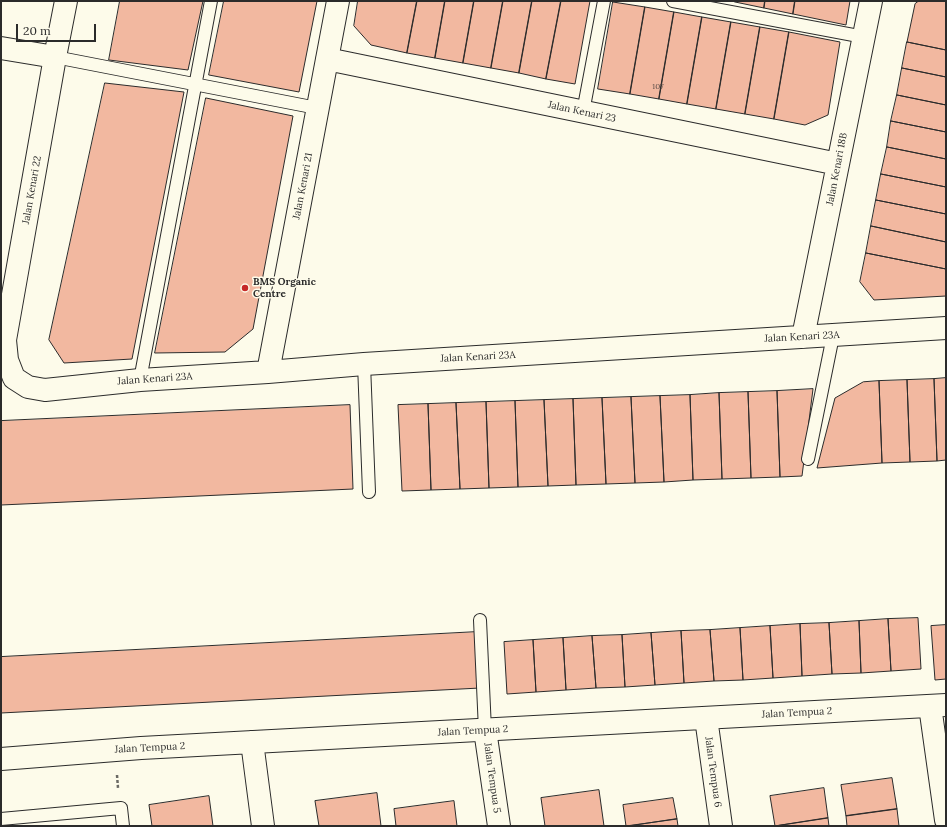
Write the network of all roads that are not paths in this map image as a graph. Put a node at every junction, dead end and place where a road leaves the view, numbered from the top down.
1 (66, 1) edge
2 (211, 1) edge
3 (338, 1) edge
4 (604, 1) edge
5 (673, 1) edge
6 (870, 1) edge
7 (864, 36) junction
8 (1, 48) edge
9 (55, 57) junction
10 (327, 59) junction
11 (195, 84) junction
12 (317, 108) junction
13 (583, 112) junction
14 (838, 164) junction
15 (946, 326) edge
16 (833, 336) junction
17 (803, 337) junction
18 (364, 364) junction
19 (268, 372) junction
20 (14, 378) joint
21 (140, 380) junction
22 (808, 459) dead end
23 (369, 492) dead end
24 (480, 620) dead end
25 (938, 706) edge
26 (706, 718) junction
27 (485, 730) junction
28 (252, 742) junction
29 (1, 759) edge
30 (1, 819) edge
31 (946, 820) edge
32 (123, 826) edge
33 (262, 826) edge
34 (499, 826) edge
35 (721, 826) edge

1 - 9 street, Jalan Kenari 22
2 - 11 lane
3 - 10 street, Jalan Kenari 21
4 - 13 lane
5 - 7 lane
6 - 7 street, Jalan Kenari 18B
7 - 14 street, Jalan Kenari 18B
8 - 9 street
9 - 11 lane
9 - 20 street, Jalan Kenari 22
10 - 12 street, Jalan Kenari 21
10 - 13 street, Jalan Kenari 23
11 - 12 lane
11 - 21 lane
12 - 19 street, Jalan Kenari 21
13 - 14 street, Jalan Kenari 23
14 - 17 street, Jalan Kenari 18B
15 - 16 street, Jalan Kenari 23A
16 - 17 street, Jalan Kenari 23A
16 - 22 lane
17 - 18 street, Jalan Kenari 23A
18 - 19 street, Jalan Kenari 23A
18 - 23 lane
19 - 21 street, Jalan Kenari 23A
20 - 21 street, Jalan Kenari 23A
24 - 27 lane
25 - 26 street, Jalan Tempua 2
25 - 31 street
26 - 27 street, Jalan Tempua 2
26 - 35 street, Jalan Tempua 6
27 - 28 street, Jalan Tempua 2
27 - 34 street, Jalan Tempua 5
28 - 29 street, Jalan Tempua 2
28 - 33 street
30 - 32 lane

